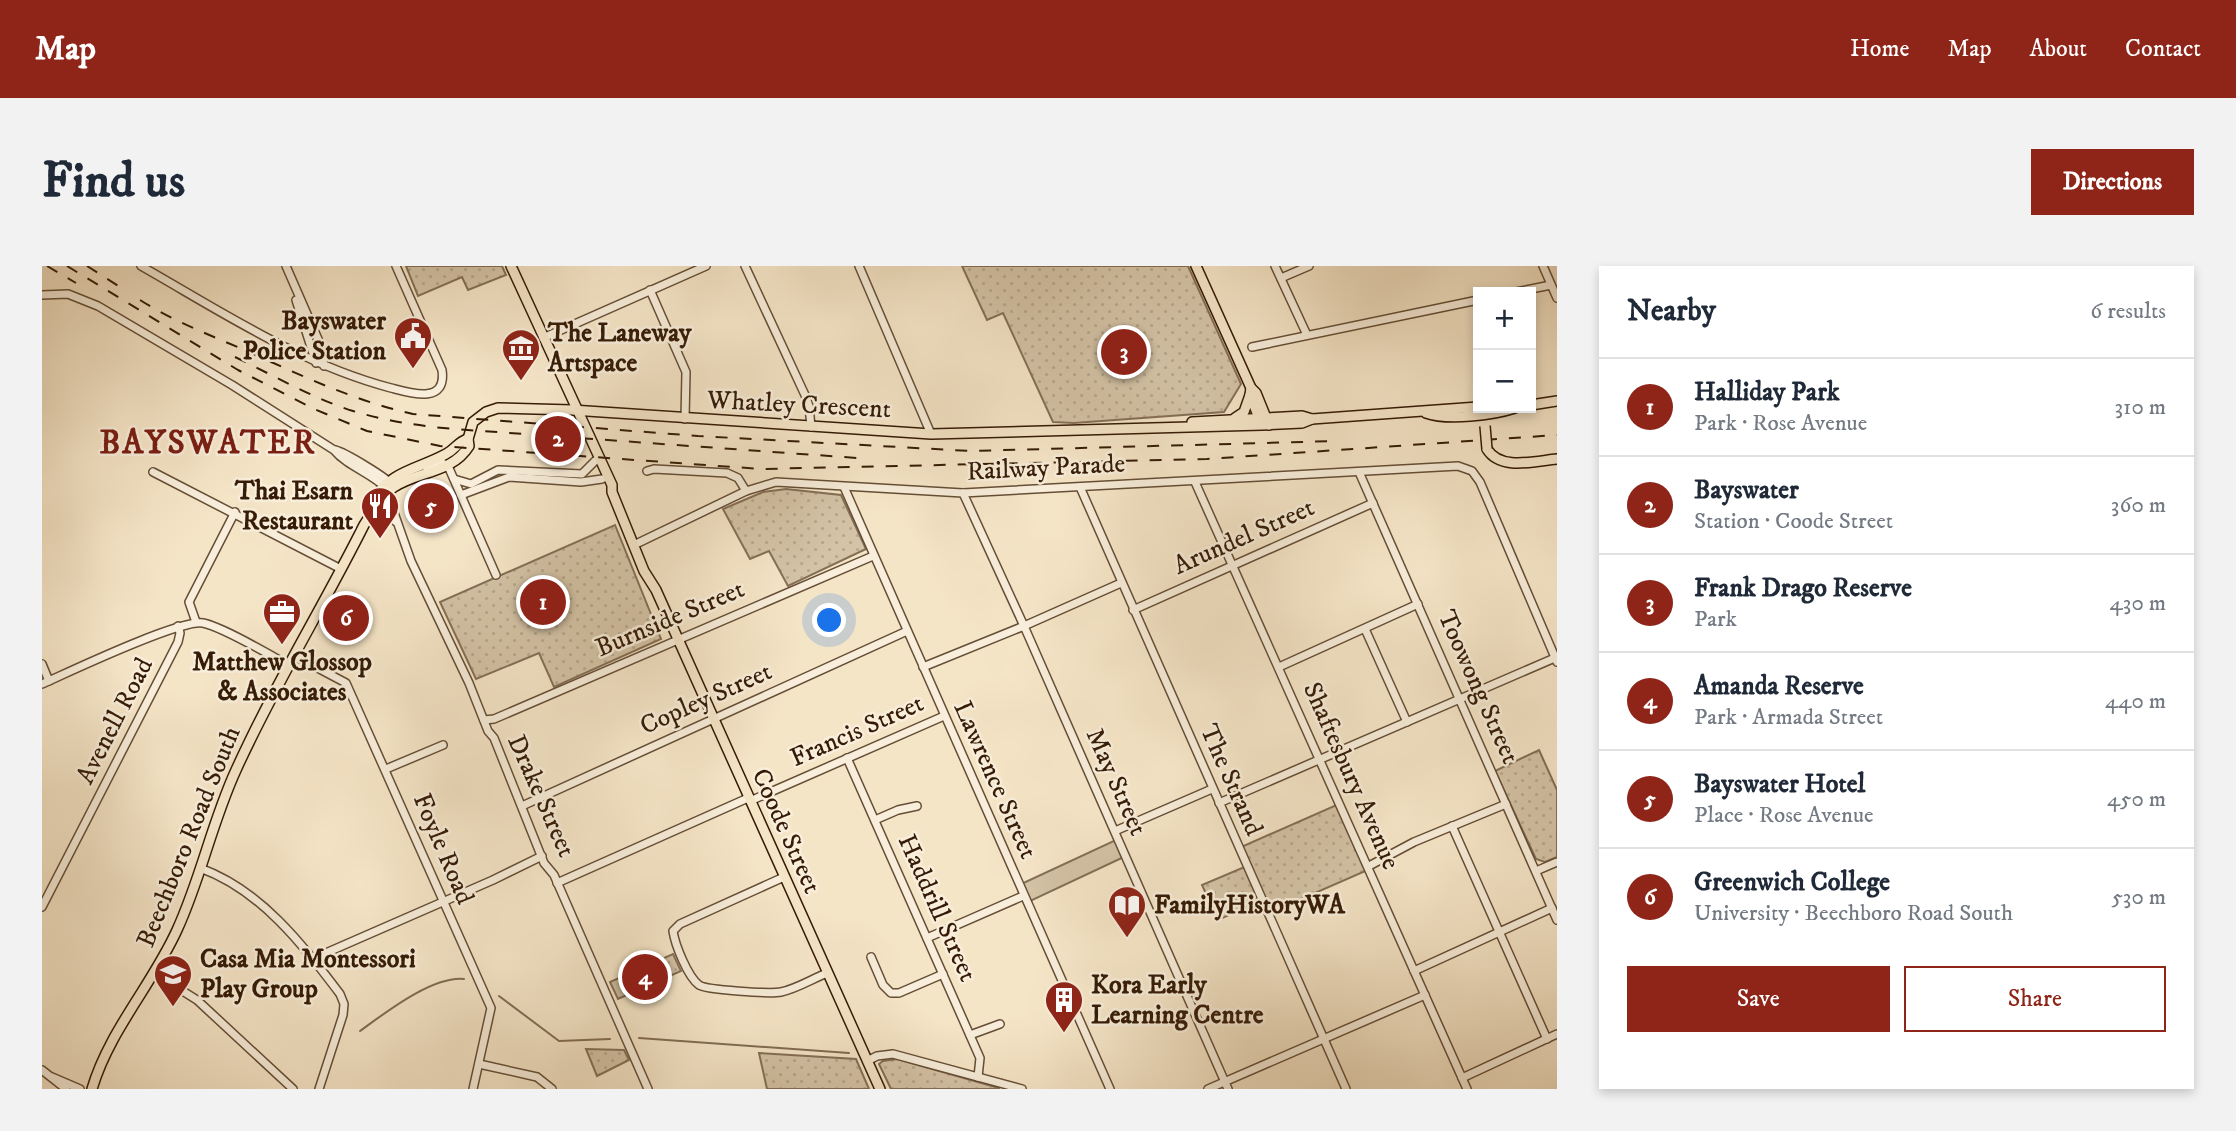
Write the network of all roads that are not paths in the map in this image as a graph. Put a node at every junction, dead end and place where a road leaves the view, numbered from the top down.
1 (141, 266) edge
2 (158, 266) edge
3 (396, 266) edge
4 (511, 266) edge
5 (706, 266) edge
6 (745, 266) edge
7 (859, 266) edge
8 (1196, 266) edge
9 (1275, 266) edge
10 (1309, 266) edge
11 (1543, 266) edge
12 (285, 267) edge
13 (1281, 278) junction
14 (164, 279) junction
15 (1551, 285) junction
16 (1536, 288) edge
17 (650, 290) junction
18 (42, 295) edge
19 (1557, 298) edge
20 (1473, 301) edge
21 (1307, 335) junction
22 (544, 338) junction
23 (1252, 347) dead end
24 (320, 365) junction
25 (1251, 392) junction
26 (1557, 401) edge
27 (1536, 404) edge
28 (1473, 410) edge
29 (575, 411) junction
30 (1483, 413) edge
31 (685, 419) junction
32 (1230, 420) junction
33 (1264, 421) junction
34 (811, 427) junction
35 (1144, 427) junction
36 (931, 434) junction
37 (468, 439) junction
38 (1557, 459) edge
39 (595, 461) junction
40 (418, 465) junction
41 (448, 466) junction
42 (647, 471) dead end
43 (153, 472) dead end
44 (1359, 472) junction
45 (454, 479) junction
46 (603, 479) junction
47 (1195, 482) junction
48 (844, 487) junction
49 (1080, 487) junction
50 (746, 491) junction
51 (383, 492) junction
52 (612, 492) junction
53 (963, 494) junction
54 (461, 495) junction
55 (1373, 503) junction
56 (235, 512) junction
57 (625, 522) junction
58 (638, 543) junction
59 (873, 556) junction
60 (1234, 565) junction
61 (341, 569) junction
62 (496, 575) dead end
63 (1121, 583) junction
64 (656, 590) junction
65 (1418, 604) junction
66 (1133, 610) junction
67 (196, 622) junction
68 (178, 626) junction
69 (1024, 626) junction
70 (1365, 629) junction
71 (907, 631) junction
72 (677, 639) junction
73 (295, 656) junction
74 (1556, 659) edge
75 (42, 664) edge
76 (290, 666) junction
77 (923, 667) junction
78 (1279, 667) junction
79 (46, 682) edge
80 (1460, 699) junction
81 (944, 716) junction
82 (713, 718) junction
83 (484, 720) junction
84 (1407, 722) junction
85 (443, 745) dead end
86 (847, 758) junction
87 (1320, 759) junction
88 (386, 769) junction
89 (1212, 789) junction
90 (749, 799) junction
91 (1219, 803) junction
92 (1506, 804) junction
93 (522, 806) junction
94 (917, 806) dead end
95 (875, 820) junction
96 (1452, 826) junction
97 (1115, 831) junction
98 (542, 856) junction
99 (1557, 862) edge
100 (1368, 866) junction
101 (200, 868) junction
102 (1536, 871) junction
103 (784, 877) junction
104 (557, 883) junction
105 (1023, 896) junction
106 (442, 902) junction
107 (42, 907) edge
108 (1552, 908) junction
109 (1557, 920) edge
110 (1500, 934) junction
111 (927, 939) junction
112 (871, 957) dead end
113 (312, 959) junction
114 (1414, 971) junction
115 (154, 973) junction
116 (827, 973) junction
117 (943, 974) junction
118 (1425, 995) junction
119 (1000, 1024) dead end
120 (1557, 1034) edge
121 (970, 1035) junction
122 (1323, 1038) junction
123 (1547, 1039) junction
124 (867, 1060) junction
125 (479, 1064) junction
126 (42, 1070) edge
127 (52, 1076) junction
128 (978, 1077) junction
129 (1462, 1078) junction
130 (1227, 1085) edge
131 (1004, 1087) edge
132 (66, 1089) edge
133 (80, 1089) edge
134 (92, 1089) edge
135 (293, 1089) edge
136 (319, 1089) edge
137 (473, 1089) edge
138 (552, 1089) edge
139 (648, 1089) edge
140 (880, 1089) edge
141 (1022, 1089) edge
142 (1110, 1089) edge
143 (1208, 1089) edge
144 (1346, 1089) edge
145 (1467, 1089) edge

1 - 14 street
2 - 14 street
3 - 24 street
4 - 22 main road
5 - 17 street
6 - 34 street
7 - 36 street
8 - 25 main road
9 - 13 street
10 - 13 street
11 - 15 street
12 - 24 street
13 - 21 street
14 - 24 street
15 - 16 street
15 - 19 street
17 - 22 street
17 - 31 street
18 - 51 street
20 - 21 street
21 - 23 street
22 - 29 main road, Coode Street
22 - 29 main road
25 - 32 main road
25 - 33 main road
26 - 27 main road
28 - 33 main road, Whatley Crescent
29 - 31 main road, Whatley Crescent
29 - 37 main road, Whatley Crescent
29 - 39 main road, Coode Street
29 - 52 main road, Coode Street
30 - 38 main road, bridge
31 - 34 main road, Whatley Crescent
32 - 33 main road, Whatley Crescent
32 - 35 main road, Whatley Crescent
33 - 35 main road, Whatley Crescent
34 - 36 main road, Whatley Crescent
35 - 36 main road, Whatley Crescent
37 - 40 main road, Whatley Crescent
37 - 41 main road, Whatley Crescent
39 - 45 street
39 - 46 main road, Coode Street
40 - 41 street
40 - 51 main road
41 - 45 street
41 - 51 main road
42 - 50 street
43 - 56 street
44 - 47 street, Railway Parade
44 - 55 street, Toowong Street
44 - 74 street, Railway Parade
45 - 54 street
46 - 52 main road, Coode Street
46 - 54 street
47 - 49 street, Railway Parade
47 - 60 street, Shaftesbury Avenue
48 - 50 street, Railway Parade
48 - 53 street, Railway Parade
48 - 59 street, Lawrence Street
49 - 53 street, Railway Parade
49 - 63 street, The Strand
50 - 58 street, Railway Parade
51 - 61 main road, Beechboro Road South
51 - 83 street, Drake Street
52 - 57 main road, Coode Street
53 - 69 street, May Street
54 - 62 street
55 - 60 street, Arundel Street
55 - 65 street, Toowong Street
56 - 61 street
56 - 67 street
57 - 58 main road, Coode Street
57 - 64 main road, Coode Street
58 - 64 main road, Coode Street
59 - 71 street, Lawrence Street
59 - 72 street, Burnside Street
60 - 66 street, Arundel Street
60 - 78 street, Shaftesbury Avenue
61 - 73 main road, Beechboro Road South
63 - 66 street, The Strand
63 - 69 street
64 - 72 main road, Coode Street
65 - 70 street
65 - 80 street, Toowong Street
66 - 89 street, The Strand
67 - 68 street
67 - 76 street
68 - 79 street
68 - 107 street, Avenell Road
69 - 77 street
69 - 97 street, May Street
70 - 78 street
70 - 84 street
71 - 77 street, Lawrence Street
71 - 82 street, Copley Street
72 - 82 main road, Coode Street
72 - 83 street, Burnside Street
73 - 76 main road, Beechboro Road South
73 - 88 street, Foyle Road
74 - 80 street
75 - 79 street
76 - 101 main road, Beechboro Road South
77 - 81 street, Lawrence Street
78 - 87 street, Shaftesbury Avenue
80 - 84 street
80 - 92 street, Toowong Street
81 - 86 street, Francis Street
81 - 105 street, Lawrence Street
82 - 90 main road, Coode Street
82 - 93 street, Copley Street
83 - 93 street, Drake Street
84 - 87 street
85 - 88 street
86 - 90 street, Francis Street
86 - 95 street, Haddrill Street
87 - 91 street
87 - 100 street, Shaftesbury Avenue
88 - 106 street, Foyle Road
89 - 91 street, The Strand
89 - 97 street
90 - 103 main road, Coode Street
90 - 104 street, Francis Street
91 - 122 street, The Strand
92 - 96 street
92 - 102 street, Toowong Street
93 - 98 street, Drake Street
94 - 95 street
95 - 111 street, Haddrill Street
96 - 100 street
96 - 110 street
97 - 130 street, May Street
98 - 104 street, Drake Street
98 - 106 street
99 - 102 street
100 - 114 street, Shaftesbury Avenue
101 - 113 street
101 - 115 main road, Beechboro Road South
102 - 108 street, Toowong Street
103 - 116 main road, Coode Street
103 - 116 street
104 - 139 street, Drake Street
105 - 111 street
105 - 142 street, Lawrence Street
106 - 113 street
106 - 125 street, Foyle Road
108 - 109 street, Toowong Street
108 - 110 street
110 - 114 street
110 - 123 street
111 - 117 street, Haddrill Street
112 - 117 street
113 - 136 street
114 - 118 street, Shaftesbury Avenue
115 - 134 main road, Beechboro Road South
115 - 135 street
116 - 124 main road, Coode Street
117 - 121 street, Haddrill Street
118 - 122 street
118 - 129 street, Shaftesbury Avenue
119 - 121 street
120 - 123 street
121 - 128 street, Haddrill Street
122 - 130 street
122 - 144 street, The Strand
123 - 129 street
124 - 128 street
124 - 140 main road, Coode Street
125 - 137 street, Foyle Road
125 - 138 street
126 - 127 street
127 - 132 street
127 - 133 street
128 - 131 street
129 - 145 street, Shaftesbury Avenue
130 - 143 street
131 - 141 street

